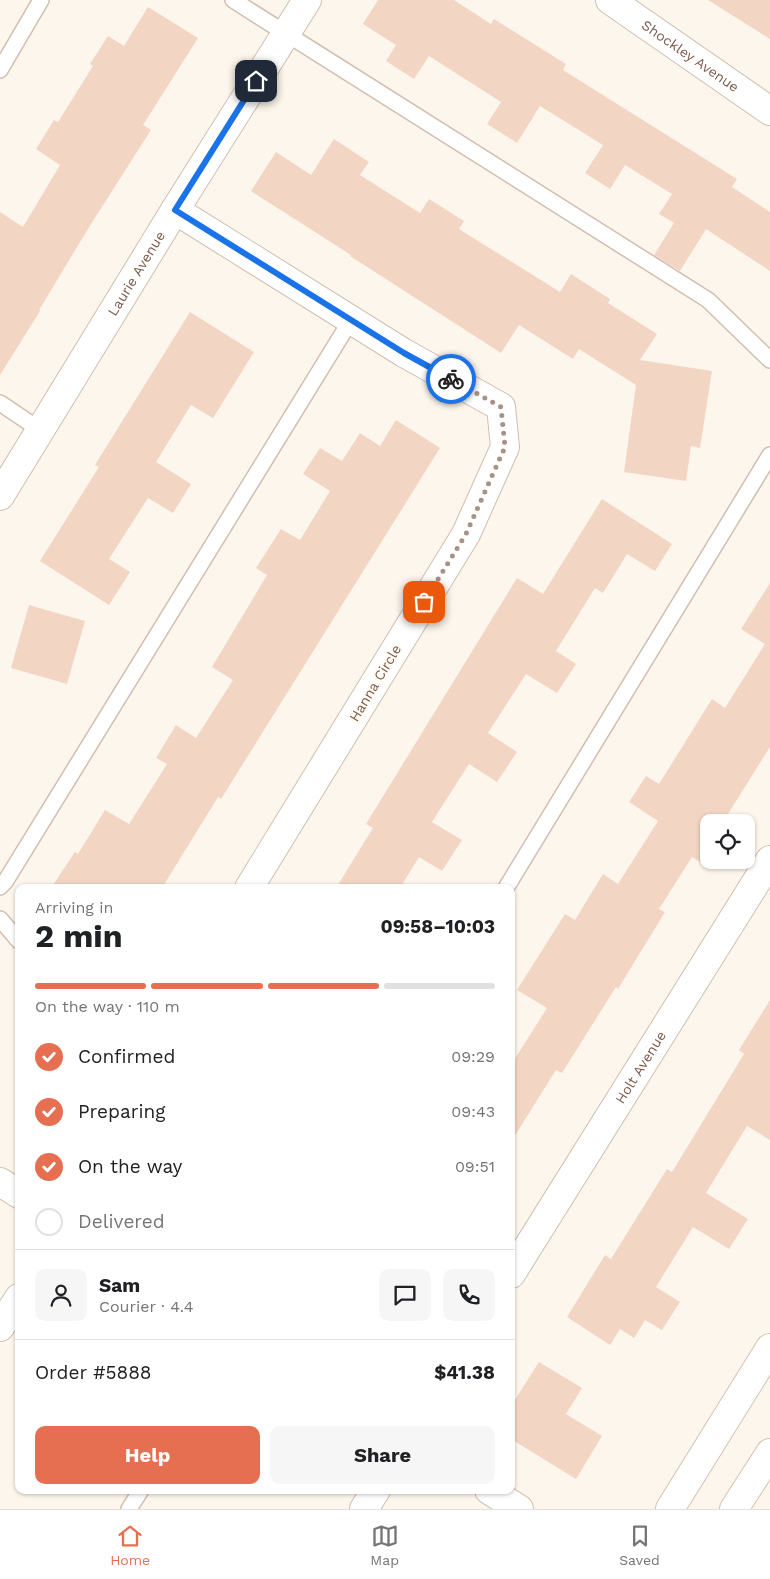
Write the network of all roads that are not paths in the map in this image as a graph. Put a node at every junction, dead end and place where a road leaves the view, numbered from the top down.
1 (42, 0) edge
2 (233, 0) edge
3 (307, 0) edge
4 (610, 0) edge
5 (286, 33) junction
6 (0, 70) edge
7 (770, 112) edge
8 (175, 210) junction
9 (351, 320) junction
10 (770, 360) edge
11 (0, 403) edge
12 (40, 430) junction
13 (770, 455) edge
14 (0, 496) edge
15 (770, 860) edge
16 (251, 884) edge
17 (508, 884) edge
18 (0, 887) edge
19 (0, 919) edge
20 (15, 936) edge
21 (0, 1182) edge
22 (15, 1191) edge
23 (515, 1268) edge
24 (15, 1304) edge
25 (0, 1327) edge
26 (770, 1348) edge
27 (770, 1453) edge
28 (138, 1494) edge
29 (373, 1494) edge
30 (495, 1494) edge
31 (129, 1509) edge
32 (364, 1509) edge
33 (519, 1509) edge
34 (670, 1509) edge
35 (734, 1509) edge

1 - 6 lane
2 - 5 lane
3 - 5 street, Laurie Avenue
4 - 7 street, Shockley Avenue
5 - 8 street, Laurie Avenue
5 - 10 lane
8 - 9 street, Hanna Circle
8 - 12 street, Laurie Avenue
9 - 16 street, Hanna Circle
9 - 18 lane
11 - 12 lane
12 - 14 street, Laurie Avenue
13 - 17 lane
15 - 23 street, Holt Avenue
19 - 20 lane
21 - 22 street
24 - 25 street
26 - 34 street
27 - 35 street
28 - 31 lane
29 - 32 street
30 - 33 street

